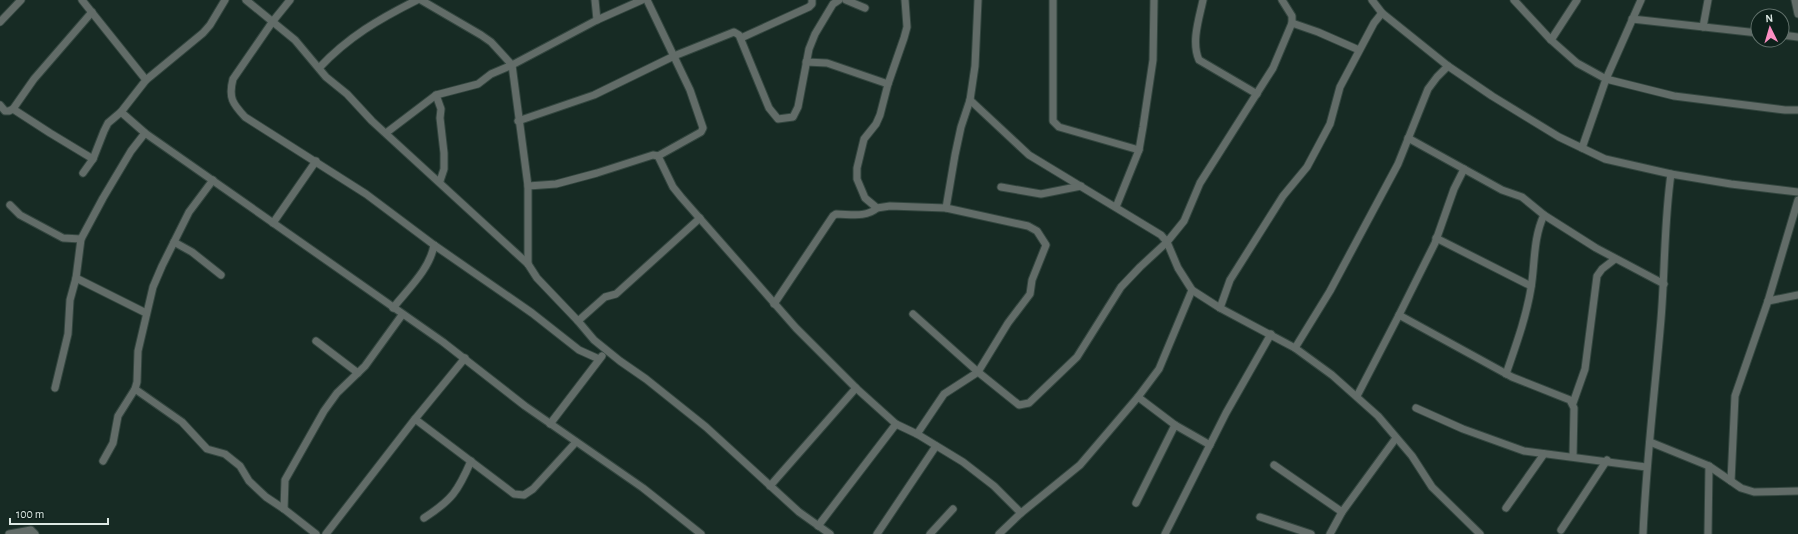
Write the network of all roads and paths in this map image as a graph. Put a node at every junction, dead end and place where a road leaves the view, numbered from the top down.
1 (21, 0) edge
2 (82, 0) edge
3 (225, 0) edge
4 (246, 0) edge
5 (290, 0) edge
6 (417, 0) edge
7 (421, 0) edge
8 (595, 0) edge
9 (642, 0) edge
10 (647, 0) edge
11 (812, 0) edge
12 (839, 0) edge
13 (846, 0) edge
14 (905, 0) edge
15 (978, 0) edge
16 (1053, 0) edge
17 (1154, 0) edge
18 (1203, 0) edge
19 (1282, 0) edge
20 (1372, 0) edge
21 (1514, 0) edge
22 (1577, 0) edge
23 (1641, 0) edge
24 (1708, 0) edge
25 (1795, 0) edge
26 (865, 8) dead end
27 (92, 12) junction
28 (1382, 13) junction
29 (1798, 14) edge
30 (1632, 19) junction
31 (597, 20) junction
32 (273, 21) junction
33 (0, 22) edge
34 (1292, 23) junction
35 (1704, 27) junction
36 (1750, 32) edge
37 (741, 38) junction
38 (1551, 40) junction
39 (1359, 50) junction
40 (674, 56) junction
41 (806, 62) junction
42 (512, 65) junction
43 (1448, 66) junction
44 (319, 68) junction
45 (1606, 79) junction
46 (146, 80) junction
47 (888, 84) junction
48 (1257, 94) junction
49 (436, 95) junction
50 (970, 100) junction
51 (0, 105) edge
52 (13, 109) junction
53 (1798, 110) edge
54 (121, 112) junction
55 (518, 121) junction
56 (145, 133) junction
57 (386, 133) junction
58 (1408, 138) junction
59 (1582, 148) junction
60 (1139, 150) junction
61 (658, 156) junction
62 (92, 159) junction
63 (316, 161) junction
64 (1464, 169) junction
65 (83, 173) dead end
66 (1671, 174) junction
67 (213, 180) junction
68 (440, 181) junction
69 (528, 186) junction
70 (1081, 186) junction
71 (1001, 188) dead end
72 (1798, 192) edge
73 (1798, 200) edge
74 (10, 205) dead end
75 (1116, 207) junction
76 (877, 208) junction
77 (946, 208) junction
78 (1544, 216) junction
79 (700, 218) junction
80 (273, 223) junction
81 (1436, 238) junction
82 (82, 239) junction
83 (174, 242) junction
84 (1167, 242) junction
85 (434, 245) junction
86 (1615, 259) junction
87 (528, 264) junction
88 (221, 275) dead end
89 (76, 278) junction
90 (1664, 284) junction
91 (1531, 286) junction
92 (1192, 290) junction
93 (1798, 295) edge
94 (1768, 301) junction
95 (774, 304) junction
96 (393, 308) junction
97 (1220, 308) junction
98 (146, 313) junction
99 (913, 314) dead end
100 (402, 315) junction
101 (1400, 315) junction
102 (578, 321) junction
103 (1271, 334) junction
104 (316, 341) dead end
105 (1295, 348) junction
106 (607, 351) junction
107 (465, 358) junction
108 (599, 360) junction
109 (978, 372) junction
110 (358, 373) junction
111 (1506, 374) junction
112 (55, 388) dead end
113 (856, 388) junction
114 (135, 389) junction
115 (1357, 396) junction
116 (1138, 397) junction
117 (1573, 404) junction
118 (1416, 408) dead end
119 (415, 419) junction
120 (550, 424) junction
121 (896, 424) junction
122 (1175, 425) junction
123 (917, 434) junction
124 (1396, 438) junction
125 (576, 442) junction
126 (1650, 442) junction
127 (1210, 445) junction
128 (936, 446) junction
129 (1544, 454) junction
130 (1572, 456) junction
131 (1607, 460) junction
132 (103, 461) dead end
133 (471, 461) junction
134 (1274, 465) dead end
135 (1709, 466) junction
136 (1646, 467) junction
137 (1731, 481) junction
138 (770, 486) junction
139 (1798, 491) edge
140 (1136, 503) dead end
141 (1506, 508) dead end
142 (284, 509) junction
143 (953, 509) dead end
144 (1342, 512) junction
145 (1022, 513) junction
146 (1260, 517) dead end
147 (424, 518) dead end
148 (818, 526) junction
149 (1561, 530) dead end
150 (9, 534) edge
151 (34, 534) edge
152 (316, 534) edge
153 (326, 534) edge
154 (701, 534) edge
155 (830, 534) edge
156 (877, 534) edge
157 (930, 534) edge
158 (999, 534) edge
159 (1165, 534) edge
160 (1311, 534) edge
161 (1330, 534) edge
162 (1480, 534) edge
163 (1643, 534) edge
164 (1708, 534) edge

1 - 33 street
2 - 27 street
3 - 46 street
4 - 32 street
5 - 32 street
6 - 44 street
7 - 42 street
8 - 31 street
9 - 31 street
10 - 40 street
11 - 37 street
12 - 41 street
13 - 26 street
14 - 47 street
15 - 50 street
16 - 60 street
17 - 60 street
18 - 48 street
19 - 34 street
20 - 28 street
21 - 38 street
22 - 38 street
23 - 30 street
24 - 35 street
25 - 29 street
27 - 46 street
27 - 52 street
28 - 39 street
28 - 43 street
30 - 35 street
30 - 45 street
31 - 42 street
32 - 44 street
32 - 63 street
34 - 39 street
34 - 48 street
35 - 36 street
37 - 40 street
37 - 41 street
38 - 45 street
39 - 97 street
40 - 55 street
40 - 61 street
41 - 47 street
42 - 49 street
42 - 55 street
43 - 58 street
43 - 59 street
44 - 57 street
45 - 53 street
45 - 59 street
46 - 54 street
47 - 76 street
48 - 84 street
49 - 57 street
49 - 68 street
50 - 70 street
50 - 77 street
51 - 52 street
52 - 62 street
54 - 56 street
54 - 62 street
55 - 69 street
56 - 67 street
56 - 82 street
57 - 68 street
58 - 64 street
58 - 105 street
59 - 66 street
60 - 75 street
61 - 69 street
61 - 79 street
62 - 65 street
63 - 80 street
63 - 85 street
64 - 78 street
64 - 81 street
66 - 72 street
66 - 90 street
67 - 80 street
67 - 83 street
68 - 87 street
69 - 87 street
70 - 71 street
70 - 75 street
73 - 94 street
74 - 82 street
75 - 84 street
76 - 77 street
76 - 95 street
77 - 109 street
78 - 86 street
78 - 91 street
79 - 95 street
79 - 102 street
80 - 96 street
81 - 91 street
81 - 101 street
82 - 89 street
83 - 88 street
83 - 98 street
84 - 92 street
84 - 109 street
85 - 96 street
85 - 108 street
86 - 90 street
86 - 117 street
87 - 102 street
89 - 98 street
89 - 112 street
90 - 126 street
91 - 111 street
92 - 97 street
92 - 116 street
93 - 94 street
94 - 137 street
95 - 113 street
96 - 100 street
97 - 103 street
98 - 114 street
99 - 109 street
100 - 107 street
100 - 110 street
101 - 111 street
101 - 115 street
102 - 106 street
103 - 105 street
103 - 127 street
104 - 110 street
105 - 115 street
106 - 108 street
106 - 138 street
107 - 119 street
107 - 120 street
108 - 120 street
109 - 123 street
110 - 142 street
111 - 117 street
113 - 121 street
113 - 138 street
114 - 132 street
114 - 142 street
115 - 124 street
116 - 122 street
116 - 145 street
117 - 130 street
118 - 129 street
119 - 133 street
119 - 153 street
120 - 125 street
121 - 123 street
121 - 148 street
122 - 127 street
122 - 140 street
123 - 128 street
124 - 144 street
124 - 162 street
125 - 133 street
125 - 154 street
126 - 135 street
126 - 136 street
127 - 159 street
128 - 145 street
128 - 156 street
129 - 130 street
129 - 141 street
130 - 131 street
131 - 136 street
131 - 149 street
133 - 147 street
134 - 144 street
135 - 137 street
135 - 164 street
136 - 163 street
137 - 139 street
138 - 148 street
142 - 152 street
143 - 157 street
144 - 161 street
145 - 158 street
146 - 160 street
148 - 155 street
150 - 151 street

